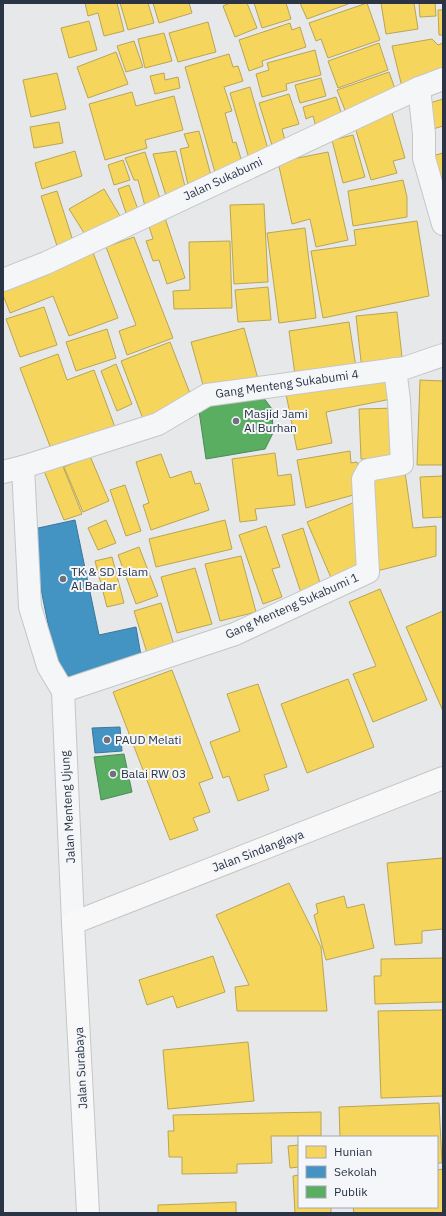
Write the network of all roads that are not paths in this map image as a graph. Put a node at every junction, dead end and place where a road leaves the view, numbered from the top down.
1 (443, 79) edge
2 (419, 88) junction
3 (443, 224) edge
4 (3, 280) edge
5 (443, 354) edge
6 (395, 369) junction
7 (13, 470) edge
8 (63, 691) junction
9 (443, 778) edge
10 (73, 923) junction
11 (88, 1213) edge

1 - 2 street, Jalan Sukabumi
2 - 3 street
2 - 4 street, Jalan Sukabumi
5 - 6 street, Gang Menteng Sukabumi 4
6 - 7 street, Gang Menteng Sukabumi 4
6 - 8 street, Gang Menteng Sukabumi 1
7 - 8 street
8 - 10 street, Jalan Menteng Ujung
9 - 10 street, Jalan Sindanglaya
10 - 11 street, Jalan Surabaya

